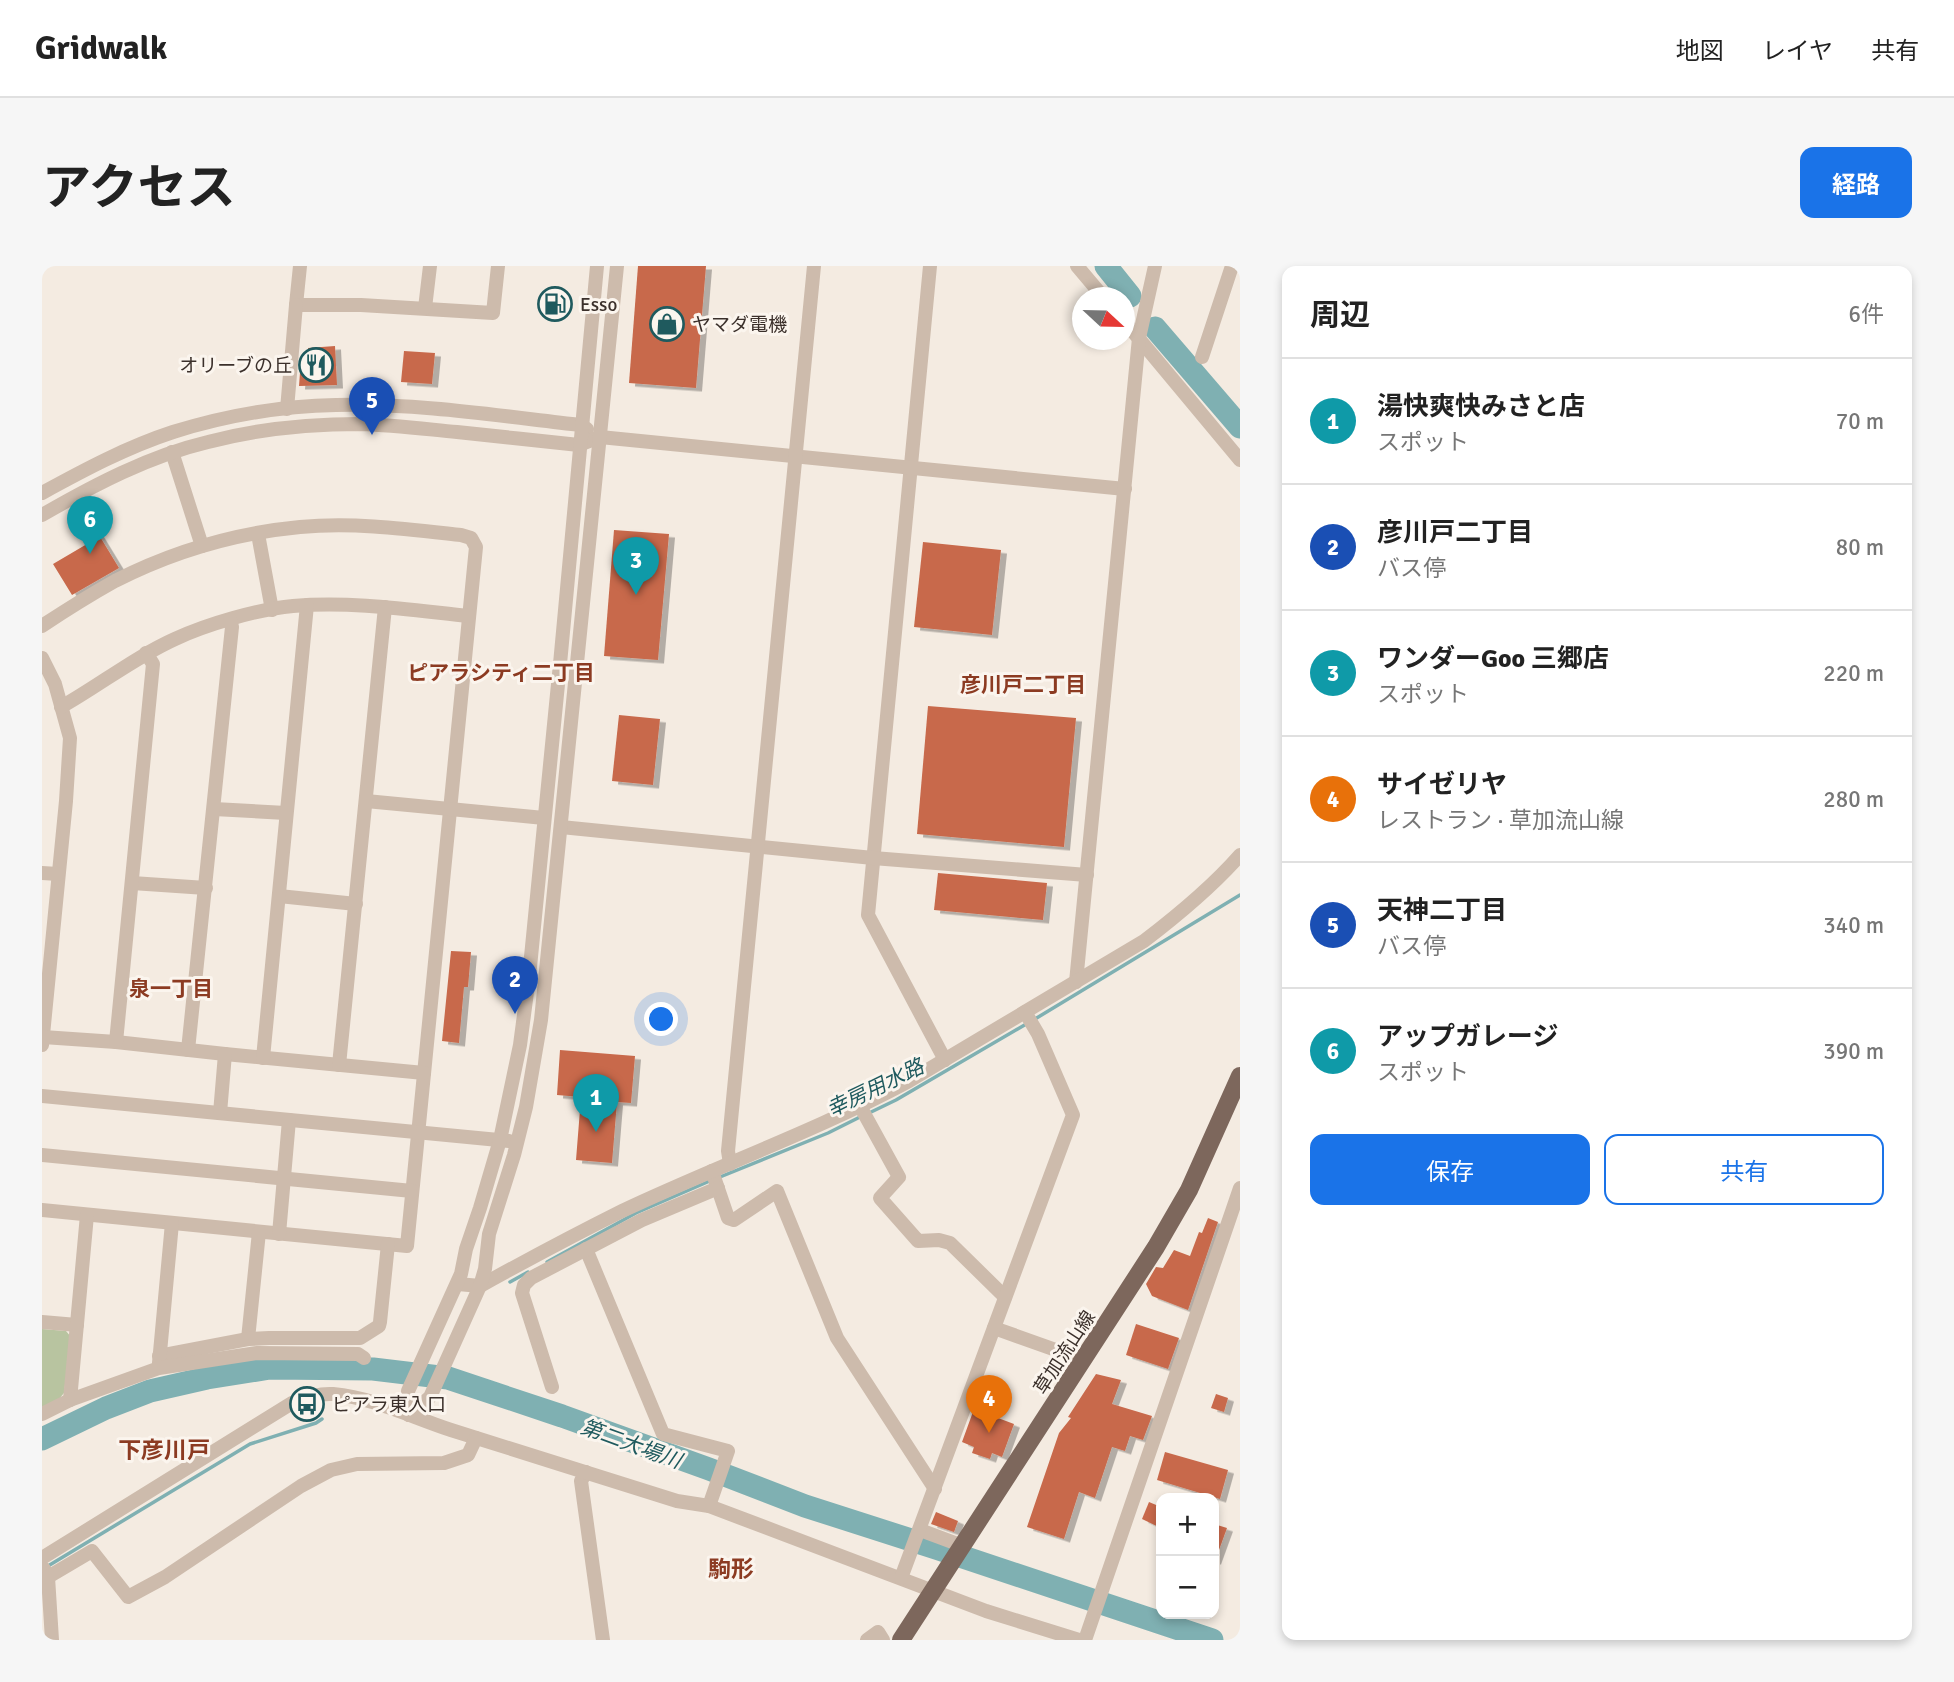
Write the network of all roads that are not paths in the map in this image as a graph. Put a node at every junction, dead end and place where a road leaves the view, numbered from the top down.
1 (300, 266) edge
2 (430, 266) edge
3 (498, 266) edge
4 (597, 266) edge
5 (617, 266) edge
6 (814, 266) edge
7 (930, 266) edge
8 (1077, 266) edge
9 (1155, 266) edge
10 (1231, 266) edge
11 (1095, 287) edge
12 (296, 305) junction
13 (425, 308) junction
14 (1135, 333) edge
15 (1139, 338) junction
16 (1202, 357) dead end
17 (287, 409) junction
18 (581, 425) junction
19 (600, 437) junction
20 (579, 445) junction
21 (172, 452) junction
22 (796, 456) junction
23 (1240, 460) edge
24 (910, 467) junction
25 (1125, 489) junction
26 (42, 493) edge
27 (42, 515) edge
28 (258, 534) junction
29 (202, 546) junction
30 (307, 605) junction
31 (385, 607) junction
32 (272, 610) junction
33 (469, 616) junction
34 (230, 620) junction
35 (42, 626) edge
36 (146, 653) junction
37 (42, 658) edge
38 (61, 707) junction
39 (366, 801) junction
40 (214, 809) junction
41 (450, 809) junction
42 (286, 813) junction
43 (544, 818) junction
44 (561, 827) junction
45 (758, 846) junction
46 (1240, 855) edge
47 (873, 858) junction
48 (42, 873) edge
49 (58, 874) junction
50 (1087, 875) junction
51 (132, 883) junction
52 (206, 888) junction
53 (279, 897) junction
54 (356, 904) junction
55 (1076, 982) junction
56 (1025, 1012) junction
57 (43, 1037) edge
58 (116, 1042) junction
59 (42, 1045) edge
60 (188, 1050) junction
61 (225, 1054) junction
62 (263, 1058) junction
63 (945, 1060) junction
64 (339, 1065) junction
65 (424, 1073) junction
66 (1240, 1076) edge
67 (42, 1096) edge
68 (862, 1111) junction
69 (220, 1113) junction
70 (289, 1120) junction
71 (418, 1133) junction
72 (500, 1140) junction
73 (518, 1142) junction
74 (42, 1155) edge
75 (730, 1164) junction
76 (712, 1171) junction
77 (284, 1178) junction
78 (718, 1188) junction
79 (1240, 1188) edge
80 (412, 1191) junction
81 (42, 1210) edge
82 (87, 1215) junction
83 (173, 1223) junction
84 (259, 1232) junction
85 (279, 1234) junction
86 (388, 1244) junction
87 (586, 1249) junction
88 (458, 1284) junction
89 (480, 1286) junction
90 (1005, 1297) junction
91 (42, 1322) edge
92 (76, 1325) junction
93 (994, 1328) junction
94 (248, 1339) junction
95 (364, 1358) dead end
96 (1084, 1360) junction
97 (159, 1362) junction
98 (552, 1387) dead end
99 (70, 1400) junction
100 (42, 1414) edge
101 (409, 1415) junction
102 (476, 1438) junction
103 (586, 1472) junction
104 (935, 1489) junction
105 (711, 1500) junction
106 (920, 1530) junction
107 (963, 1546) junction
108 (42, 1558) edge
109 (46, 1572) edge
110 (901, 1578) junction
111 (934, 1591) junction
112 (52, 1640) edge
113 (603, 1640) edge
114 (867, 1640) edge
115 (883, 1640) edge
116 (901, 1640) edge
117 (1079, 1640) edge
118 (1085, 1640) edge

1 - 12 street
2 - 13 street
3 - 13 street
4 - 18 street
5 - 19 street
6 - 22 street
7 - 24 street
8 - 11 street
9 - 15 street
10 - 16 street
12 - 13 street
12 - 17 street
14 - 15 street
15 - 23 street
15 - 25 street
17 - 18 street
17 - 26 street
18 - 19 street
18 - 20 street
19 - 20 street
19 - 22 street
19 - 44 street
20 - 21 street
20 - 43 street
21 - 27 street
21 - 29 street
22 - 24 street
22 - 45 street
24 - 25 street
24 - 47 street
25 - 50 street
28 - 29 street
28 - 32 street
28 - 33 street
29 - 35 street
30 - 31 street
30 - 32 street
30 - 42 street
31 - 33 street
31 - 39 street
32 - 34 street
33 - 41 street
34 - 36 street
34 - 40 street
36 - 38 street
36 - 51 street
37 - 38 street
38 - 49 street
39 - 41 street
39 - 54 street
40 - 42 street
40 - 52 street
41 - 43 street
41 - 65 street
42 - 53 street
43 - 72 street
44 - 45 street
44 - 73 street
45 - 47 street
45 - 75 street
46 - 55 street
47 - 50 street
47 - 63 street
48 - 49 street
49 - 57 street
50 - 55 street
51 - 52 street
51 - 58 street
52 - 60 street
53 - 54 street
53 - 62 street
54 - 64 street
55 - 56 street
56 - 63 street
56 - 90 street
57 - 58 street
57 - 59 street
58 - 60 street
60 - 61 street
61 - 62 street
61 - 69 street
62 - 64 street
63 - 68 street
64 - 65 street
65 - 71 street
66 - 96 main road, 草加流山線
67 - 69 street
68 - 75 street
68 - 90 street
69 - 70 street
70 - 71 street
70 - 77 street
71 - 72 street
71 - 80 street
72 - 73 street
72 - 88 street
73 - 89 street
74 - 77 street
75 - 76 street
76 - 78 street
76 - 89 street
77 - 80 street
77 - 85 street
78 - 87 street
78 - 104 street
79 - 118 street
80 - 86 street
81 - 82 street
82 - 83 street
82 - 92 street
83 - 84 street
83 - 97 street
84 - 85 street
84 - 94 street
85 - 86 street
86 - 94 street
87 - 98 street
87 - 105 street
88 - 89 street
88 - 101 street
89 - 101 street
90 - 93 street
91 - 92 street
92 - 99 street
93 - 96 street
93 - 104 street
94 - 97 street
95 - 97 street
96 - 107 main road, 草加流山線
97 - 99 street
99 - 100 street
101 - 102 street
101 - 108 street
102 - 103 street
102 - 109 street
103 - 105 street
103 - 113 street
104 - 106 street
105 - 110 street
106 - 107 street
106 - 110 street
107 - 111 main road, 草加流山線
109 - 112 street
110 - 111 street
111 - 116 main road, 草加流山線
111 - 117 street
114 - 115 street

